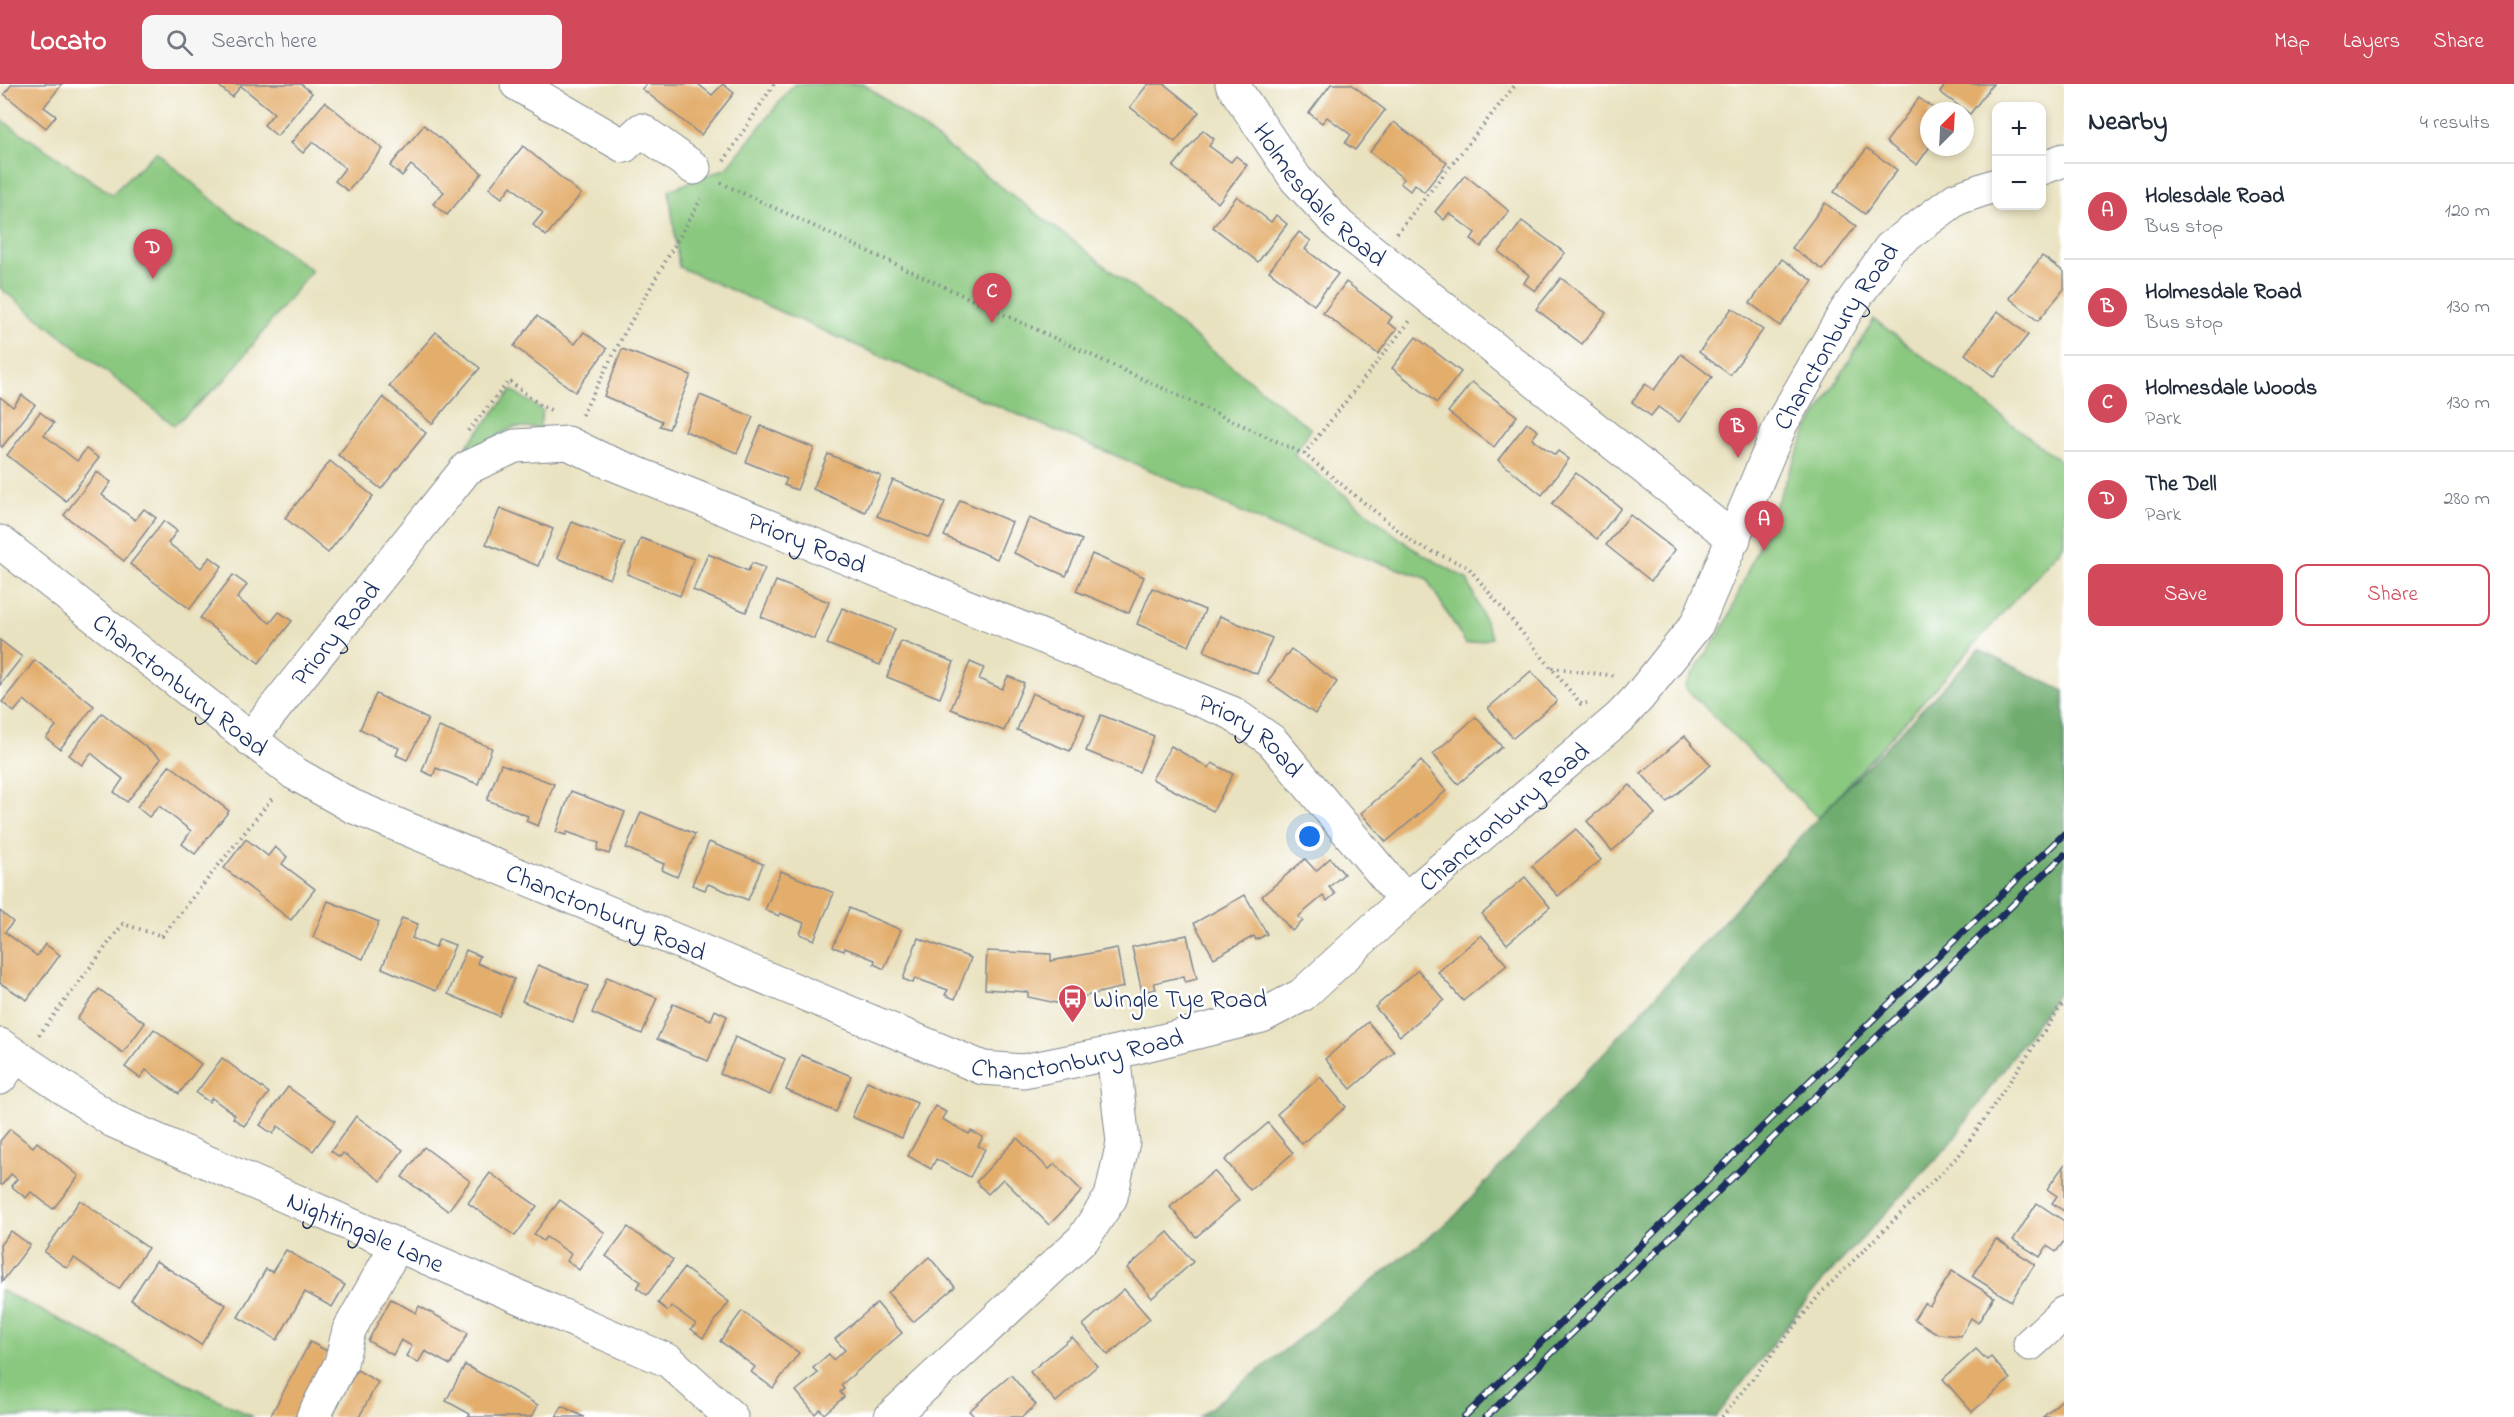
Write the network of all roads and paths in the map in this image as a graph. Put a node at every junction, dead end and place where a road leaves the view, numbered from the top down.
1 (517, 84) edge
2 (774, 84) edge
3 (1232, 84) edge
4 (1516, 84) edge
5 (2064, 160) edge
6 (2046, 167) edge
7 (703, 173) junction
8 (1992, 186) edge
9 (1378, 257) junction
10 (1428, 298) junction
11 (568, 443) junction
12 (1304, 454) junction
13 (1734, 539) junction
14 (0, 542) edge
15 (1551, 668) junction
16 (1629, 707) junction
17 (250, 739) junction
18 (294, 772) junction
19 (1405, 900) junction
20 (2064, 1002) edge
21 (1113, 1053) junction
22 (9, 1060) edge
23 (397, 1245) junction
24 (2064, 1313) edge
25 (2030, 1344) dead end
26 (313, 1417) edge
27 (731, 1417) edge
28 (891, 1417) edge
29 (1722, 1417) edge

1 - 7 street
2 - 7 path
3 - 9 street, Holmesdale Road
4 - 9 path
5 - 6 street
7 - 11 path
7 - 12 path
8 - 13 street, Chanctonbury Road
9 - 10 street, Holmesdale Road
10 - 12 path
10 - 13 street, Holmesdale Road
11 - 17 street, Priory Road
11 - 19 street, Priory Road
12 - 15 path
13 - 16 street, Chanctonbury Road
14 - 17 street, Chanctonbury Road
15 - 16 path
15 - 16 path
16 - 19 street, Chanctonbury Road
17 - 18 street, Chanctonbury Road
18 - 21 street, Chanctonbury Road
18 - 22 path
19 - 21 street, Chanctonbury Road
20 - 29 path
21 - 28 street
22 - 23 street, Nightingale Lane
23 - 26 street
23 - 27 street, Nightingale Lane
24 - 25 street

